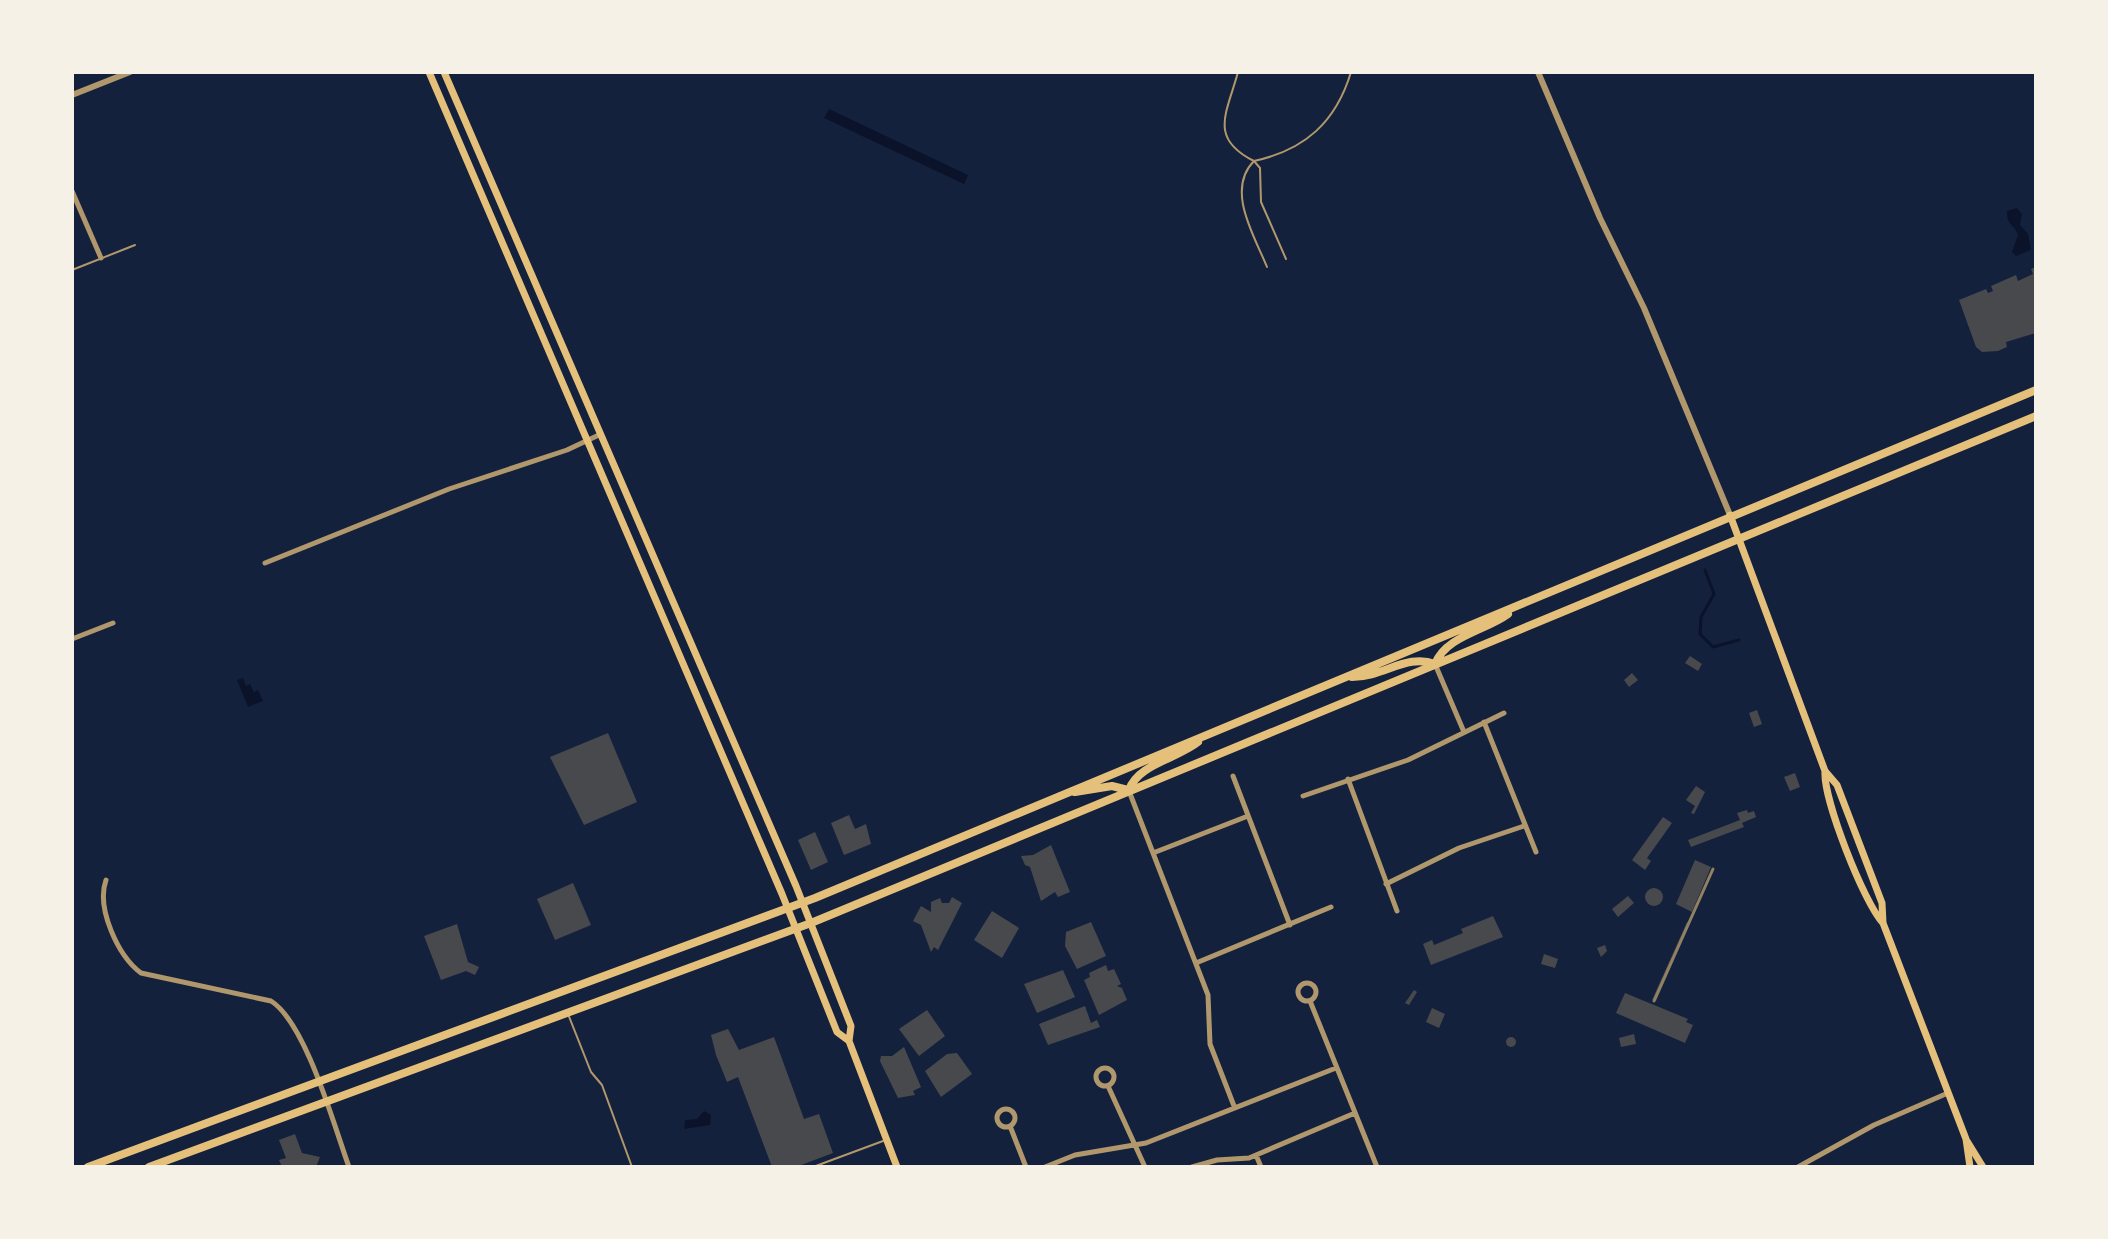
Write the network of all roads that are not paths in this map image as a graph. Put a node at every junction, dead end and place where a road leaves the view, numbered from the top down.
1 (130, 72) edge
2 (429, 72) edge
3 (444, 72) edge
4 (1238, 72) edge
5 (1351, 72) edge
6 (1538, 72) edge
7 (72, 95) edge
8 (1254, 161) junction
9 (483, 162) junction
10 (470, 167) junction
11 (72, 191) edge
12 (135, 245) dead end
13 (101, 258) junction
14 (1286, 259) dead end
15 (1267, 267) dead end
16 (72, 270) edge
17 (2036, 390) edge
18 (2036, 416) edge
19 (601, 434) junction
20 (588, 439) junction
21 (1730, 515) junction
22 (1739, 539) junction
23 (265, 563) dead end
24 (1518, 606) junction
25 (113, 623) dead end
26 (72, 639) edge
27 (1435, 664) junction
28 (1347, 677) junction
29 (1504, 713) dead end
30 (1484, 722) junction
31 (1464, 732) junction
32 (1205, 736) junction
33 (1825, 771) junction
34 (1233, 776) dead end
35 (1348, 779) junction
36 (1129, 790) junction
37 (1069, 792) junction
38 (1303, 796) dead end
39 (1248, 816) junction
40 (1524, 826) junction
41 (987, 827) junction
42 (995, 845) junction
43 (1536, 852) dead end
44 (1153, 853) junction
45 (106, 880) dead end
46 (1386, 884) junction
47 (803, 903) junction
48 (1331, 907) dead end
49 (788, 908) junction
50 (1397, 911) dead end
51 (811, 923) junction
52 (1883, 923) junction
53 (1290, 925) junction
54 (796, 929) junction
55 (1196, 963) junction
56 (1310, 1001) dead end
57 (568, 1013) junction
58 (849, 1041) junction
59 (1336, 1068) junction
60 (318, 1083) junction
61 (1108, 1086) dead end
62 (1948, 1093) junction
63 (325, 1102) junction
64 (1234, 1106) junction
65 (1355, 1113) junction
66 (1010, 1126) dead end
67 (887, 1139) junction
68 (1966, 1139) junction
69 (1134, 1146) junction
70 (1256, 1155) junction
71 (88, 1167) edge
72 (149, 1167) edge
73 (349, 1167) edge
74 (632, 1167) edge
75 (813, 1167) edge
76 (897, 1167) edge
77 (1026, 1167) edge
78 (1045, 1167) edge
79 (1145, 1167) edge
80 (1192, 1167) edge
81 (1261, 1167) edge
82 (1377, 1167) edge
83 (1798, 1167) edge
84 (1970, 1167) edge
85 (1983, 1167) edge

1 - 7 street
2 - 10 main road
3 - 9 main road
4 - 8 lane
5 - 8 lane
6 - 21 street
8 - 14 lane
8 - 15 lane
9 - 10 main road
9 - 19 main road
10 - 20 main road
11 - 13 street
12 - 13 lane
13 - 16 lane
17 - 21 main road
18 - 22 main road
19 - 20 street
19 - 47 main road
20 - 23 street
20 - 49 main road
21 - 22 main road
21 - 24 main road
22 - 27 main road
22 - 33 main road
24 - 27 main road
24 - 28 main road
25 - 26 street
27 - 28 main road
27 - 31 street
27 - 36 main road
28 - 32 main road
29 - 30 street
30 - 31 street
30 - 40 street
31 - 35 street
32 - 36 main road
32 - 37 main road
33 - 52 main road
33 - 52 main road
34 - 39 street
35 - 38 street
35 - 46 street
36 - 37 main road
36 - 42 main road
36 - 44 street
37 - 41 main road
39 - 44 street
39 - 53 street
40 - 43 street
40 - 46 street
41 - 42 main road
41 - 47 main road
42 - 51 main road
44 - 55 street
45 - 60 street
46 - 50 street
47 - 49 main road
47 - 51 main road
48 - 53 street
49 - 54 main road
49 - 60 main road
51 - 54 main road
51 - 58 main road
52 - 62 main road
53 - 55 street
54 - 57 main road
54 - 58 main road
55 - 64 street
56 - 59 street
57 - 63 main road
57 - 74 lane
58 - 67 main road
59 - 64 street
59 - 65 street
60 - 63 street
60 - 71 main road
61 - 69 street
62 - 68 main road
62 - 83 street
63 - 72 main road
63 - 73 street
64 - 69 street
65 - 70 street
65 - 82 street
66 - 77 street
67 - 75 lane
67 - 76 main road
68 - 84 main road
68 - 85 main road
69 - 78 street
69 - 79 street
70 - 80 street
70 - 81 street

